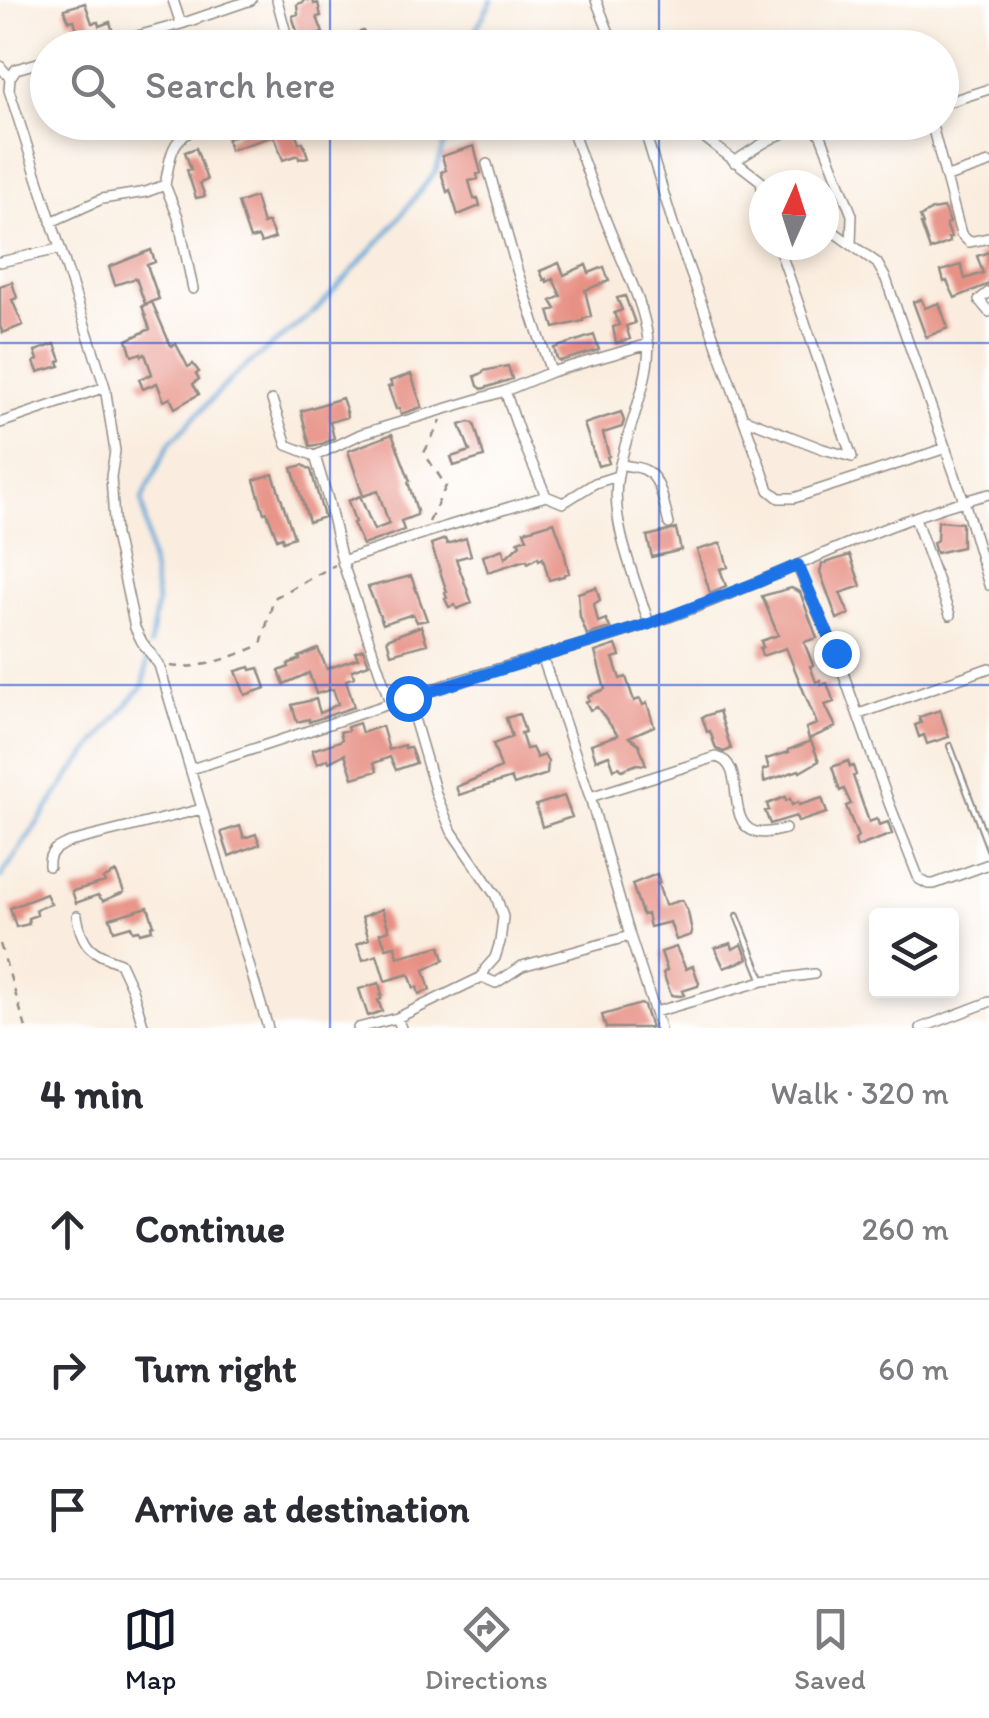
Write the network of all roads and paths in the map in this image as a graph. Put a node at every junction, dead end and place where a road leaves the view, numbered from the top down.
1 (174, 0) edge
2 (251, 0) edge
3 (278, 0) edge
4 (596, 0) edge
5 (181, 24) junction
6 (159, 30) edge
7 (286, 30) edge
8 (608, 30) edge
9 (30, 65) edge
10 (0, 66) edge
11 (5, 79) edge
12 (989, 89) edge
13 (959, 99) edge
14 (176, 140) edge
15 (576, 140) edge
16 (647, 140) edge
17 (706, 140) edge
18 (769, 140) edge
19 (823, 140) edge
20 (936, 140) edge
21 (734, 162) junction
22 (989, 163) edge
23 (487, 164) dead end
24 (749, 173) edge
25 (946, 177) junction
26 (164, 185) junction
27 (51, 222) junction
28 (839, 236) edge
29 (989, 238) edge
30 (851, 244) junction
31 (59, 249) junction
32 (783, 260) edge
33 (0, 262) edge
34 (194, 289) dead end
35 (989, 292) edge
36 (989, 312) edge
37 (649, 344) junction
38 (551, 372) junction
39 (105, 387) junction
40 (505, 391) junction
41 (272, 400) dead end
42 (447, 409) junction
43 (743, 418) junction
44 (0, 422) edge
45 (946, 448) junction
46 (315, 456) junction
47 (852, 456) junction
48 (620, 464) junction
49 (617, 476) junction
50 (860, 476) junction
51 (989, 494) edge
52 (546, 496) junction
53 (964, 501) junction
54 (915, 518) junction
55 (668, 524) dead end
56 (425, 533) junction
57 (342, 561) junction
58 (798, 565) junction
59 (989, 586) edge
60 (950, 615) dead end
61 (649, 624) junction
62 (542, 656) junction
63 (158, 665) junction
64 (989, 668) edge
65 (408, 698) junction
66 (391, 705) junction
67 (858, 714) junction
68 (950, 746) dead end
69 (190, 769) junction
70 (590, 797) junction
71 (202, 808) junction
72 (785, 829) dead end
73 (989, 849) edge
74 (989, 864) edge
75 (49, 866) dead end
76 (78, 916) dead end
77 (737, 916) dead end
78 (630, 936) junction
79 (0, 944) edge
80 (814, 974) dead end
81 (482, 977) junction
82 (763, 981) junction
83 (989, 1002) edge
84 (655, 1012) junction
85 (399, 1023) edge
86 (26, 1028) edge
87 (144, 1028) edge
88 (268, 1028) edge
89 (358, 1028) edge
90 (660, 1028) edge
91 (921, 1028) edge

1 - 5 street
2 - 5 street
3 - 7 street
4 - 8 street
5 - 6 street
9 - 11 street
10 - 11 street
11 - 27 street
12 - 13 street
14 - 26 street
15 - 37 street
16 - 43 street
17 - 21 street
18 - 21 street
19 - 30 street
20 - 25 street
21 - 24 street
22 - 25 street
23 - 38 street
25 - 29 street
26 - 27 street
26 - 34 street
27 - 31 street
28 - 30 street
30 - 45 street
31 - 33 street
31 - 39 street
32 - 47 street
35 - 36 street
37 - 38 street
37 - 48 street
38 - 40 street
39 - 44 street
39 - 63 street
40 - 42 street
40 - 52 street
41 - 46 street
42 - 46 street
42 - 56 path
43 - 47 street
43 - 50 street
45 - 50 street
45 - 53 street
46 - 57 street
47 - 50 street
48 - 49 street
48 - 55 street
49 - 52 street
49 - 61 street
51 - 53 street
52 - 56 street
53 - 54 street
53 - 59 street
54 - 58 street
54 - 60 street
56 - 57 street
57 - 63 path
57 - 66 street
58 - 61 street
58 - 67 street
61 - 62 street
62 - 65 street
62 - 70 street
63 - 69 street
64 - 67 street
65 - 66 street
65 - 81 street
66 - 69 street
67 - 74 street
68 - 73 lane
69 - 71 street
70 - 72 street
70 - 78 street
71 - 75 street
71 - 88 street
76 - 87 street
77 - 82 lane
78 - 81 street
78 - 84 street
79 - 86 path
80 - 82 street
81 - 85 street
82 - 84 street
83 - 91 street
84 - 90 street
85 - 89 street

